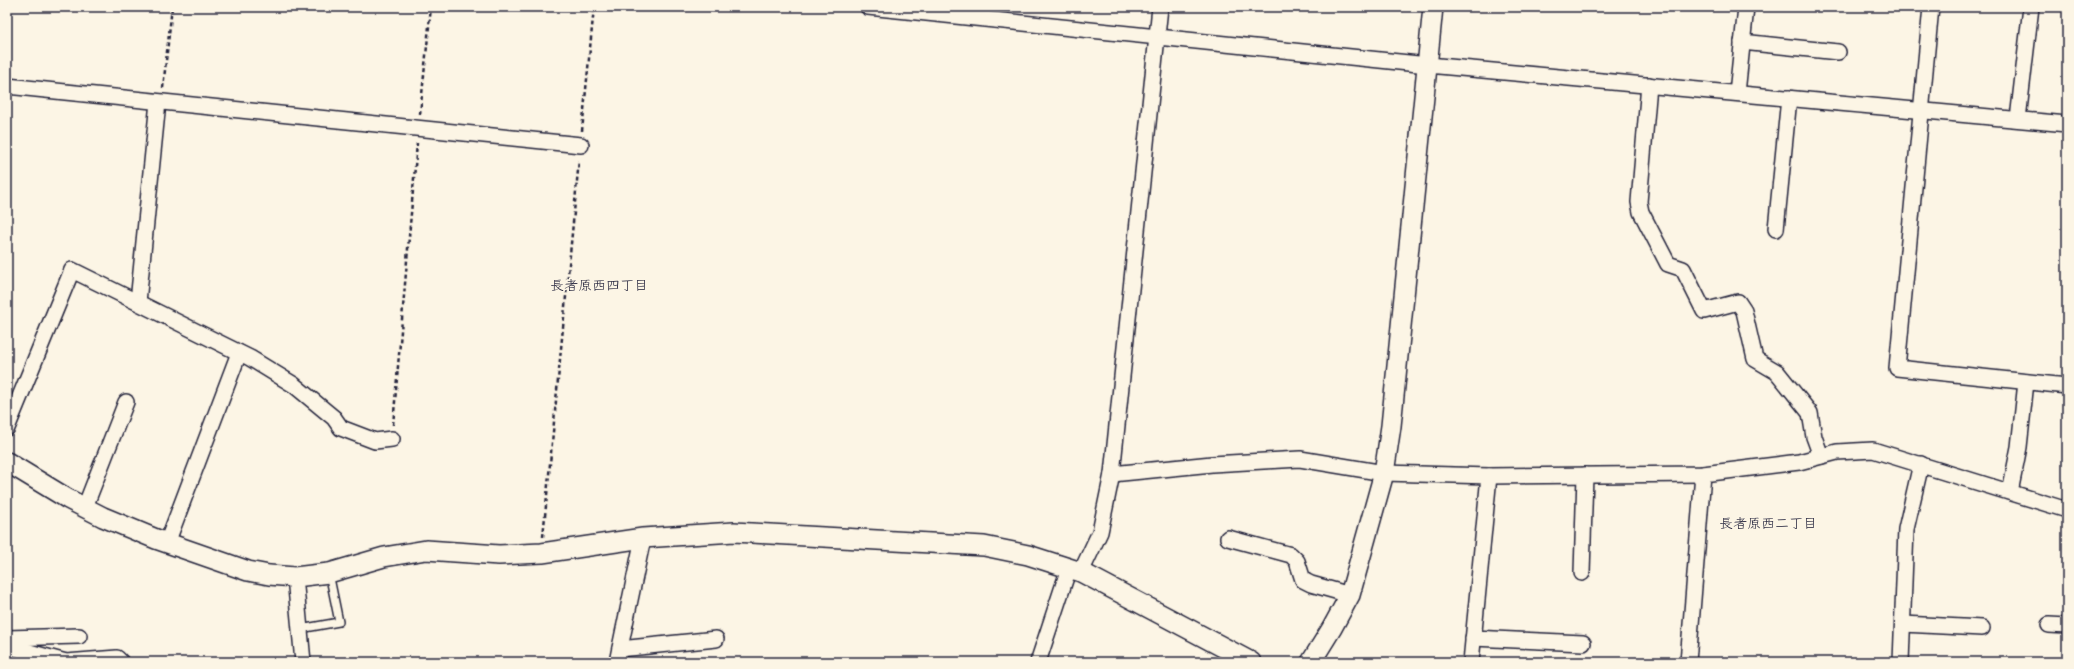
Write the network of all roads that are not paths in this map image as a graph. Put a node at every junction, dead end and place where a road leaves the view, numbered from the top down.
1 (868, 7) edge
2 (1160, 7) edge
3 (1433, 7) edge
4 (1746, 7) edge
5 (1931, 7) edge
6 (2031, 7) edge
7 (890, 8) edge
8 (1157, 36) junction
9 (1742, 42) junction
10 (1838, 52) dead end
11 (1428, 65) junction
12 (1649, 85) junction
13 (7, 86) edge
14 (1737, 93) junction
15 (1789, 98) junction
16 (160, 102) junction
17 (1922, 110) junction
18 (2018, 120) junction
19 (2067, 124) edge
20 (581, 144) road end
21 (1776, 229) dead end
22 (138, 302) junction
23 (239, 353) junction
24 (2026, 382) junction
25 (2067, 386) edge
26 (126, 402) dead end
27 (7, 428) edge
28 (392, 439) road end
29 (1821, 456) junction
30 (7, 462) edge
31 (1921, 464) junction
32 (1384, 473) junction
33 (1112, 474) junction
34 (1703, 474) junction
35 (1585, 475) junction
36 (1489, 476) junction
37 (2010, 492) junction
38 (85, 507) junction
39 (2067, 510) edge
40 (643, 538) junction
41 (1228, 538) dead end
42 (167, 543) junction
43 (1075, 570) junction
44 (329, 573) junction
45 (1582, 573) dead end
46 (295, 577) junction
47 (1350, 595) junction
48 (1902, 624) junction
49 (2049, 625) dead end
50 (2067, 626) edge
51 (1982, 628) dead end
52 (300, 630) junction
53 (79, 636) dead end
54 (7, 638) edge
55 (1474, 638) junction
56 (716, 639) dead end
57 (1583, 643) dead end
58 (7, 646) edge
59 (619, 655) edge
60 (69, 662) edge
61 (121, 662) edge
62 (303, 662) edge
63 (1038, 662) edge
64 (1251, 662) edge
65 (1311, 662) edge
66 (1471, 662) edge
67 (1688, 662) edge
68 (1901, 662) edge

1 - 7 street
2 - 8 street
3 - 11 street
4 - 9 street
5 - 17 street
6 - 18 street
7 - 8 street
8 - 11 street
8 - 33 street
9 - 10 street
9 - 14 street
11 - 12 street
11 - 32 street
12 - 14 street
12 - 29 street
13 - 16 street
14 - 15 street
15 - 17 street
15 - 21 street
16 - 20 street
16 - 22 street
17 - 18 street
17 - 24 street
18 - 19 street
22 - 23 street
22 - 27 street
23 - 28 street
23 - 42 street
24 - 25 street
24 - 37 street
26 - 38 street
29 - 31 street
29 - 34 street
30 - 38 street
31 - 37 street
31 - 48 street
32 - 33 street
32 - 36 street
32 - 47 street
33 - 43 street
34 - 35 street
34 - 67 street
35 - 36 street
35 - 45 street
36 - 55 street
37 - 39 street
38 - 42 street
40 - 43 street
40 - 44 street
40 - 59 street
41 - 47 street
42 - 46 street
43 - 63 street
43 - 64 street
44 - 46 street
44 - 52 lane
46 - 52 street
47 - 65 street
48 - 51 street
48 - 68 street
49 - 50 street
52 - 62 street
53 - 54 street
55 - 57 street
55 - 66 street
56 - 59 street
58 - 60 street
60 - 61 street

